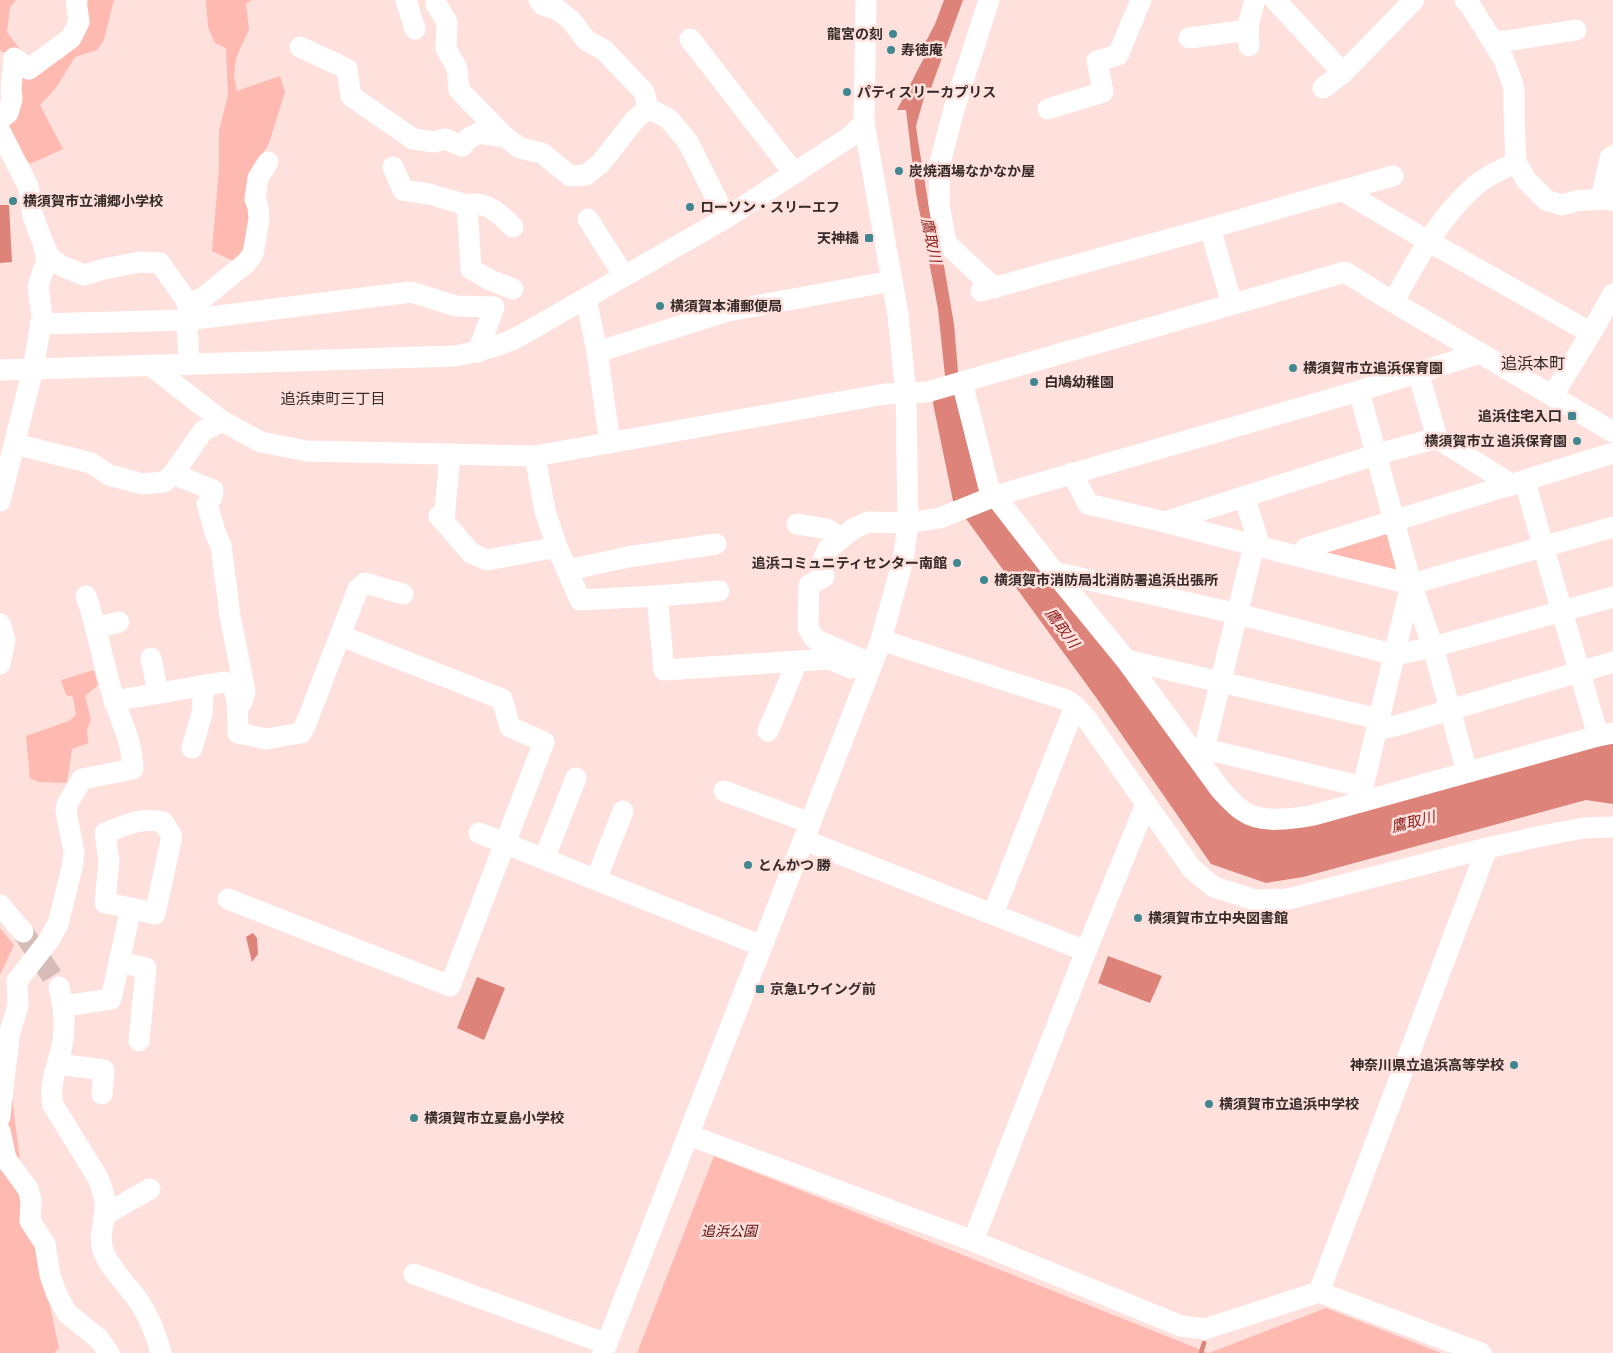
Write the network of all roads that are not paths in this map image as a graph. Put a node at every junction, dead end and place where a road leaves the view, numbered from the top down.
1 (76, 0) edge
2 (406, 0) edge
3 (539, 0) edge
4 (866, 0) edge
5 (989, 0) edge
6 (1141, 0) edge
7 (1256, 0) edge
8 (1275, 0) edge
9 (1414, 0) edge
10 (1465, 0) edge
11 (436, 4) dead end
12 (415, 29) dead end
13 (1576, 30) dead end
14 (1189, 38) dead end
15 (690, 39) dead end
16 (1494, 42) junction
17 (300, 47) dead end
18 (1343, 73) junction
19 (1324, 88) dead end
20 (648, 108) junction
21 (1048, 109) dead end
22 (0, 119) edge
23 (864, 123) junction
24 (0, 131) edge
25 (505, 137) junction
26 (1613, 156) edge
27 (268, 162) dead end
28 (1516, 162) junction
29 (393, 166) dead end
30 (794, 174) junction
31 (1394, 176) dead end
32 (1343, 191) junction
33 (1607, 199) edge
34 (466, 205) junction
35 (726, 218) junction
36 (588, 219) dead end
37 (513, 227) dead end
38 (1210, 228) junction
39 (1428, 241) junction
40 (43, 243) junction
41 (624, 276) junction
42 (892, 281) junction
43 (1613, 294) edge
44 (586, 298) junction
45 (1393, 302) junction
46 (1232, 304) junction
47 (494, 307) junction
48 (188, 312) junction
49 (40, 324) junction
50 (1591, 333) junction
51 (478, 352) junction
52 (597, 352) junction
53 (1480, 352) junction
54 (189, 364) junction
55 (150, 365) junction
56 (33, 369) junction
57 (0, 370) edge
58 (1418, 372) junction
59 (962, 382) junction
60 (1359, 391) junction
61 (917, 393) junction
62 (1553, 395) junction
63 (222, 421) junction
64 (1613, 432) edge
65 (1437, 438) junction
66 (610, 443) junction
67 (15, 444) junction
68 (1613, 453) edge
69 (450, 454) junction
70 (1378, 454) junction
71 (535, 456) junction
72 (1072, 473) junction
73 (173, 474) junction
74 (1519, 483) junction
75 (1244, 496) junction
76 (993, 497) junction
77 (0, 501) edge
78 (1395, 520) junction
79 (1165, 522) junction
80 (908, 523) junction
81 (797, 524) dead end
82 (1613, 527) edge
83 (841, 538) junction
84 (716, 544) dead end
85 (1256, 546) junction
86 (1543, 546) junction
87 (556, 547) junction
88 (1305, 558) junction
89 (568, 570) junction
90 (1054, 572) junction
91 (1412, 584) junction
92 (719, 591) dead end
93 (402, 594) dead end
94 (86, 596) dead end
95 (657, 596) junction
96 (1613, 597) edge
97 (1563, 611) junction
98 (1238, 614) junction
99 (119, 622) dead end
100 (0, 624) edge
101 (96, 628) junction
102 (340, 636) junction
103 (881, 640) junction
104 (1433, 646) junction
105 (1395, 655) junction
106 (151, 658) dead end
107 (1126, 660) junction
108 (798, 662) junction
109 (1613, 662) edge
110 (0, 664) edge
111 (870, 670) junction
112 (1580, 671) junction
113 (1220, 682) junction
114 (204, 685) junction
115 (158, 693) junction
116 (114, 700) junction
117 (1075, 706) junction
118 (1451, 710) junction
119 (237, 711) junction
120 (1379, 723) junction
121 (768, 731) dead end
122 (1606, 734) edge
123 (192, 748) dead end
124 (1203, 755) junction
125 (1467, 772) junction
126 (576, 778) dead end
127 (724, 791) dead end
128 (1362, 794) junction
129 (1146, 804) junction
130 (623, 811) dead end
131 (1613, 827) edge
132 (807, 831) junction
133 (479, 833) dead end
134 (504, 843) junction
135 (1487, 848) junction
136 (544, 859) junction
137 (596, 880) junction
138 (228, 899) dead end
139 (0, 905) edge
140 (131, 908) junction
141 (993, 914) junction
142 (23, 932) tunnel mouth
143 (762, 946) junction
144 (1086, 951) junction
145 (119, 962) junction
146 (139, 1041) dead end
147 (58, 1064) junction
148 (102, 1094) dead end
149 (0, 1117) edge
150 (0, 1131) edge
151 (689, 1135) junction
152 (150, 1189) dead end
153 (104, 1215) junction
154 (974, 1241) junction
155 (414, 1274) dead end
156 (1319, 1292) junction
157 (605, 1348) edge
158 (109, 1353) edge
159 (161, 1353) edge
160 (1481, 1353) edge

1 - 22 street
2 - 12 street
3 - 20 street
4 - 23 street
5 - 38 street
6 - 21 street
7 - 14 street
8 - 18 street
9 - 18 street
10 - 16 street
11 - 25 street
13 - 16 street
15 - 30 street
16 - 28 street
17 - 25 street
18 - 19 street
20 - 25 street
20 - 35 street
23 - 30 street
23 - 42 street
24 - 40 street
26 - 33 street
27 - 48 street
28 - 33 street
28 - 39 street
29 - 34 street
30 - 35 street
31 - 32 street
32 - 38 street
32 - 39 street
34 - 37 street
34 - 47 street
35 - 41 street
36 - 41 street
38 - 46 street
39 - 45 street
39 - 50 street
40 - 48 street
40 - 49 street
41 - 44 street
42 - 52 street
42 - 61 street
43 - 50 street
44 - 51 street
44 - 52 street
45 - 46 street
45 - 53 street
46 - 59 street
47 - 48 street
47 - 51 street
48 - 49 street
48 - 54 street
49 - 56 street
50 - 62 street
51 - 54 street
52 - 66 street
53 - 58 street
53 - 62 street
54 - 55 street
55 - 56 street
55 - 63 street
56 - 57 street
56 - 67 street
58 - 60 street
58 - 65 street
59 - 61 street
59 - 76 street
60 - 70 street
60 - 72 street
61 - 66 street
61 - 80 street
62 - 64 street
63 - 69 street
63 - 73 street
65 - 70 street
65 - 74 street
66 - 71 street
67 - 73 street
67 - 77 street
68 - 74 street
69 - 71 street
69 - 87 street
70 - 75 street
70 - 78 street
71 - 87 street
72 - 76 street
72 - 79 street
73 - 119 street
74 - 78 street
74 - 86 street
75 - 79 street
75 - 85 street
76 - 80 street
76 - 90 street
78 - 88 street
78 - 91 street
79 - 85 street
80 - 83 street
80 - 103 street
81 - 83 street
82 - 86 street
83 - 111 street
84 - 89 street
85 - 88 street
85 - 98 street
86 - 91 street
86 - 97 street
87 - 89 street
88 - 91 street
89 - 95 street
90 - 98 street
90 - 107 street
91 - 104 street
91 - 105 street
92 - 95 street
93 - 102 street
94 - 101 street
95 - 108 street
96 - 97 street
97 - 104 street
97 - 112 street
98 - 105 street
98 - 113 street
99 - 101 street
100 - 110 street
101 - 116 street
102 - 119 street
102 - 134 street
103 - 111 street
103 - 117 street
104 - 105 street
104 - 118 street
105 - 120 street
106 - 115 street
107 - 113 street
107 - 124 street
108 - 111 street
108 - 121 street
109 - 112 street
111 - 132 street
112 - 118 street
112 - 122 street
113 - 120 street
113 - 124 street
114 - 115 street
114 - 119 street
114 - 123 street
115 - 116 street
116 - 149 street
117 - 129 street
117 - 141 street
118 - 120 street
118 - 125 street
120 - 128 street
122 - 125 street
124 - 128 street
124 - 128 street
125 - 128 street
126 - 136 street
127 - 132 street
129 - 135 street
129 - 144 street
130 - 137 street
131 - 135 street
132 - 141 street
132 - 143 street
133 - 134 street
134 - 136 street
134 - 138 street
135 - 156 street
136 - 137 street
137 - 143 street
139 - 142 street
140 - 140 street
140 - 145 street
141 - 144 street
143 - 151 street
144 - 154 street
145 - 146 street
145 - 147 street
147 - 148 street
147 - 153 street
150 - 158 street
151 - 154 street
151 - 157 street
152 - 153 street
153 - 159 street
154 - 156 street
155 - 157 street
156 - 160 street

